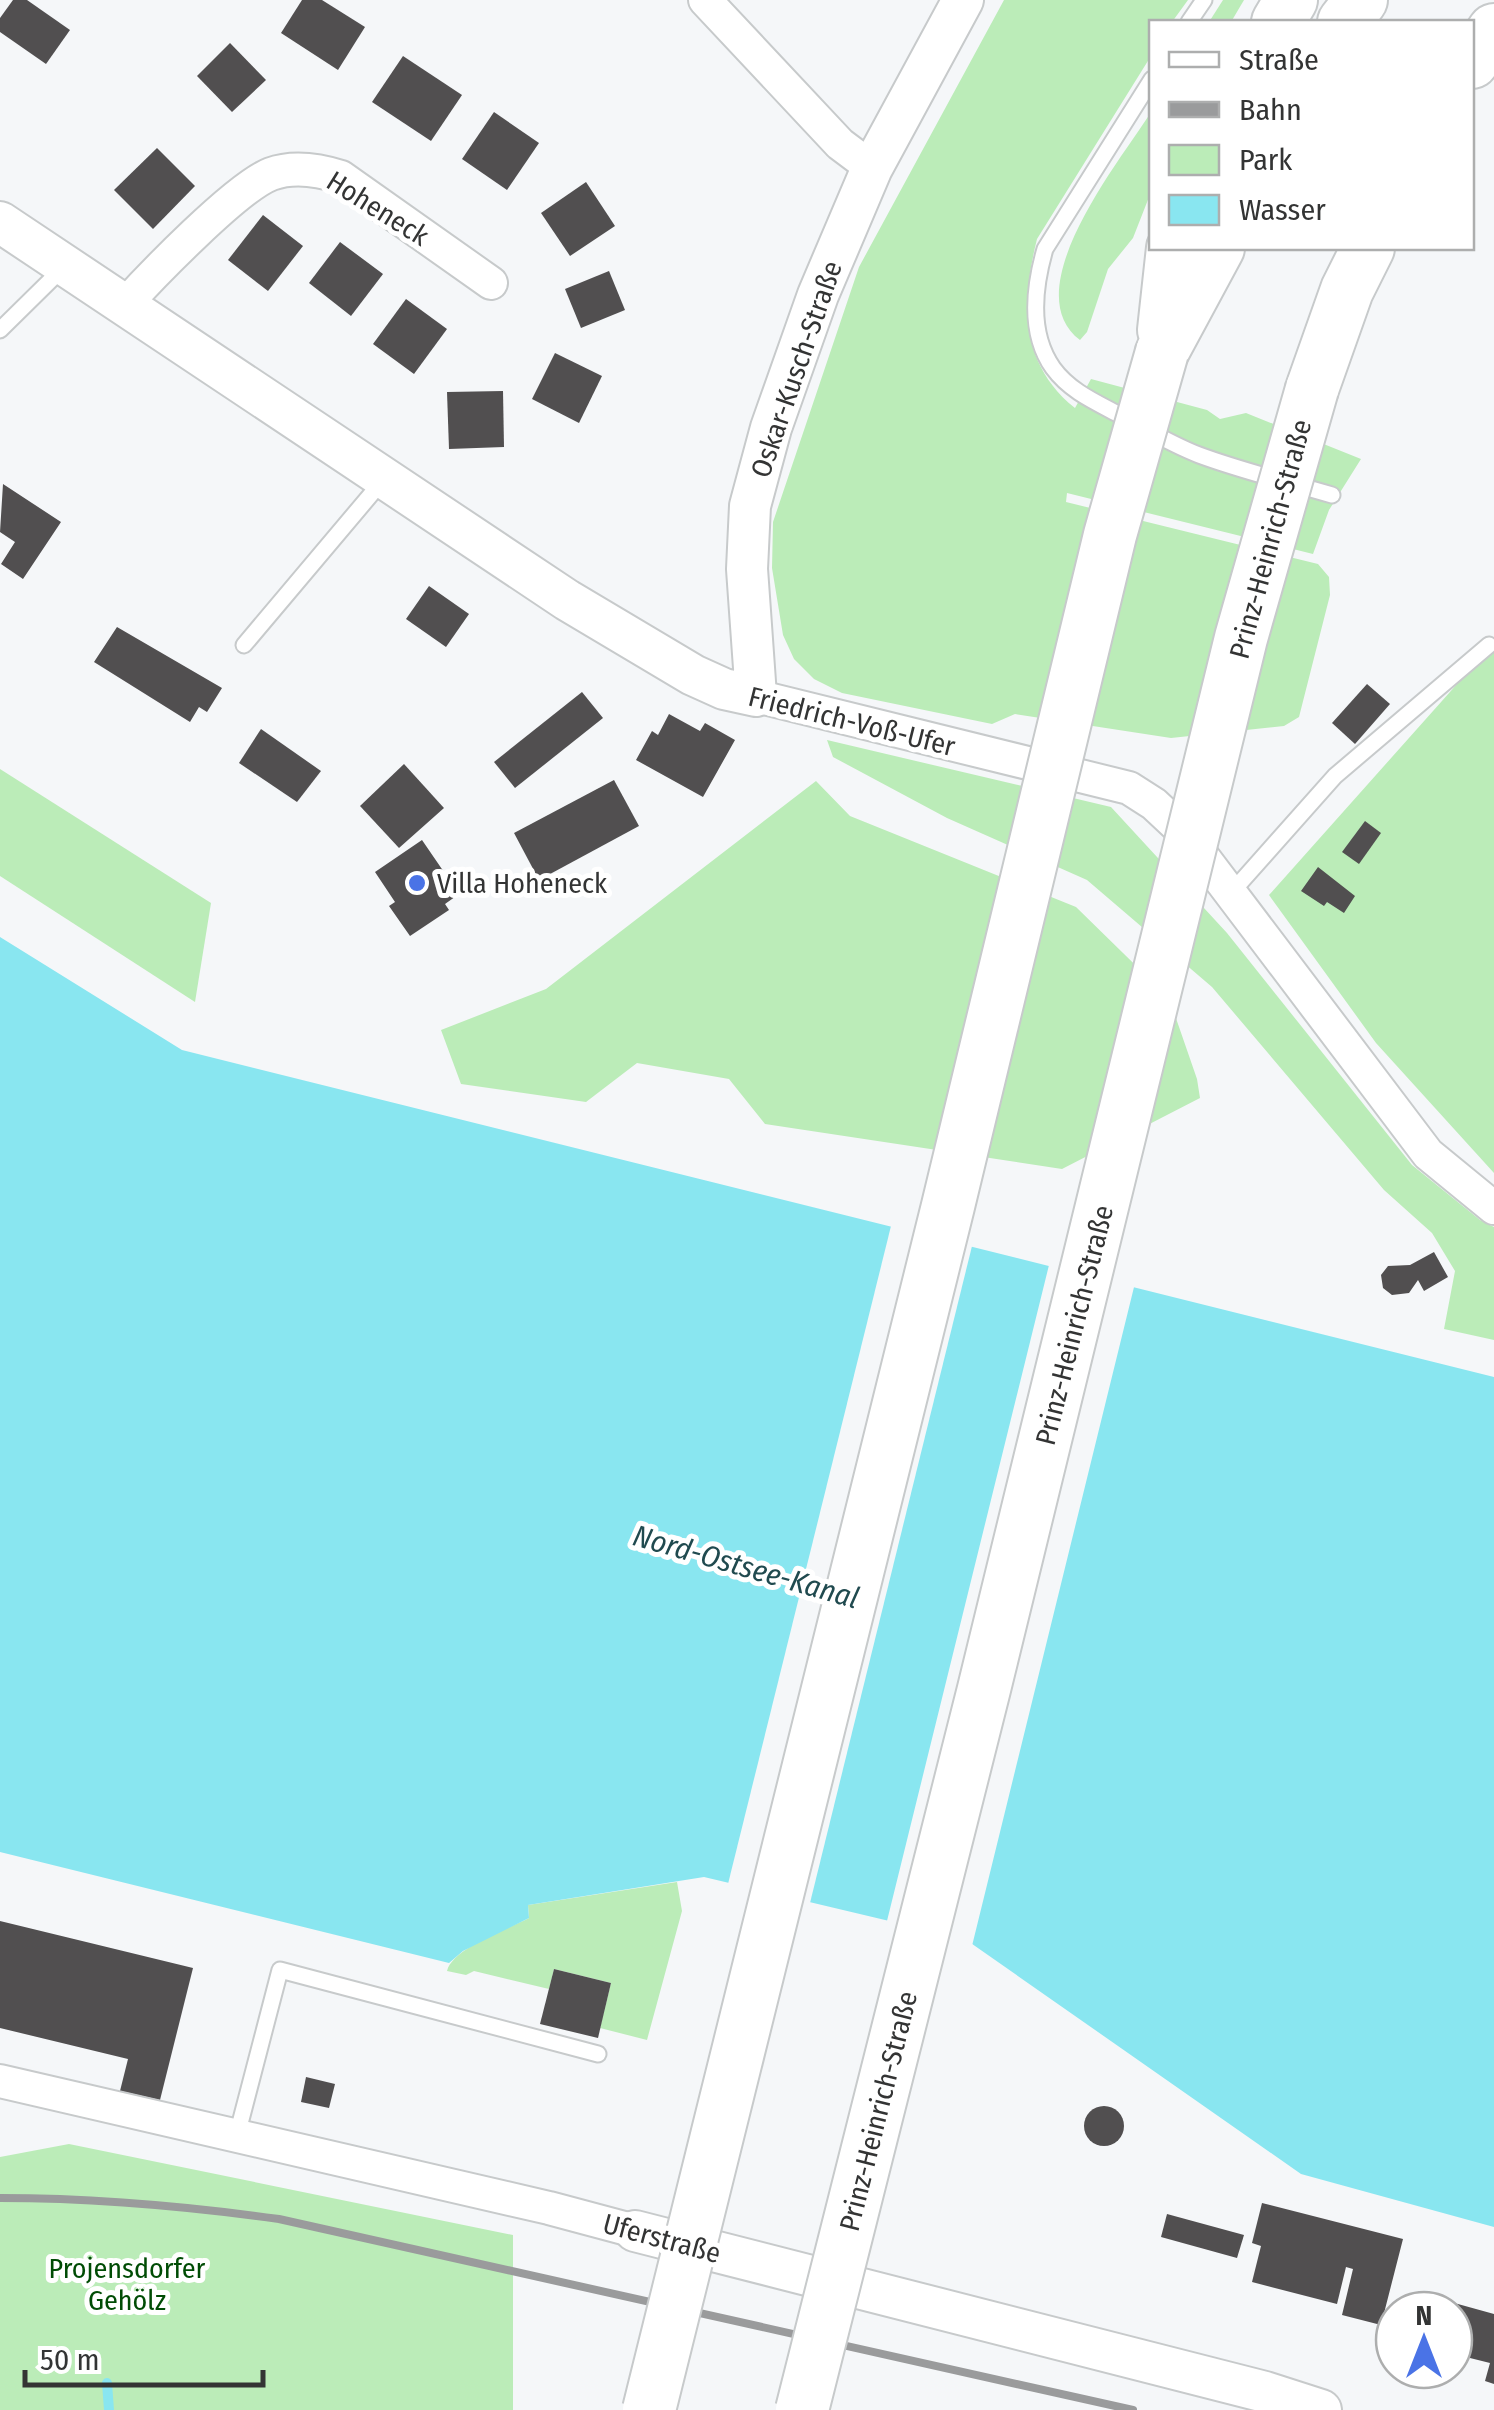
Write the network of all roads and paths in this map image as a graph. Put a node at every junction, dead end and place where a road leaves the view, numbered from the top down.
1 (705, 0) edge
2 (963, 0) edge
3 (1361, 0) edge
4 (1346, 20) edge
5 (1149, 84) edge
6 (872, 168) junction
7 (0, 222) edge
8 (1173, 250) edge
9 (1217, 250) edge
10 (66, 266) junction
11 (1354, 266) edge
12 (491, 283) dead end
13 (124, 306) junction
14 (0, 330) edge
15 (1162, 352) junction
16 (384, 479) junction
17 (1332, 496) dead end
18 (244, 645) dead end
19 (1489, 645) dead end
20 (764, 698) junction
21 (1231, 893) junction
22 (1494, 1208) edge
23 (598, 2054) dead end
24 (0, 2080) edge
25 (237, 2135) junction
26 (636, 2231) joint
27 (649, 2410) edge
28 (802, 2410) edge
29 (1321, 2410) edge

1 - 6 street
2 - 6 street, Oskar-Kusch-Straße
3 - 4 highway
5 - 17 lane
6 - 20 street, Oskar-Kusch-Straße
7 - 10 street, Friedrich-Voß-Ufer
8 - 15 highway
9 - 15 highway
10 - 13 street, Friedrich-Voß-Ufer
10 - 14 lane
11 - 28 highway, Prinz-Heinrich-Straße, bridge
12 - 13 street, Hoheneck
13 - 16 street, Friedrich-Voß-Ufer
15 - 27 highway, bridge
16 - 18 lane
16 - 20 street, Friedrich-Voß-Ufer
19 - 21 lane
20 - 21 street, Friedrich-Voß-Ufer
21 - 22 street, Friedrich-Voß-Ufer
23 - 25 lane
24 - 25 street, Uferstraße
25 - 26 street, Uferstraße
26 - 29 street, Uferstraße

